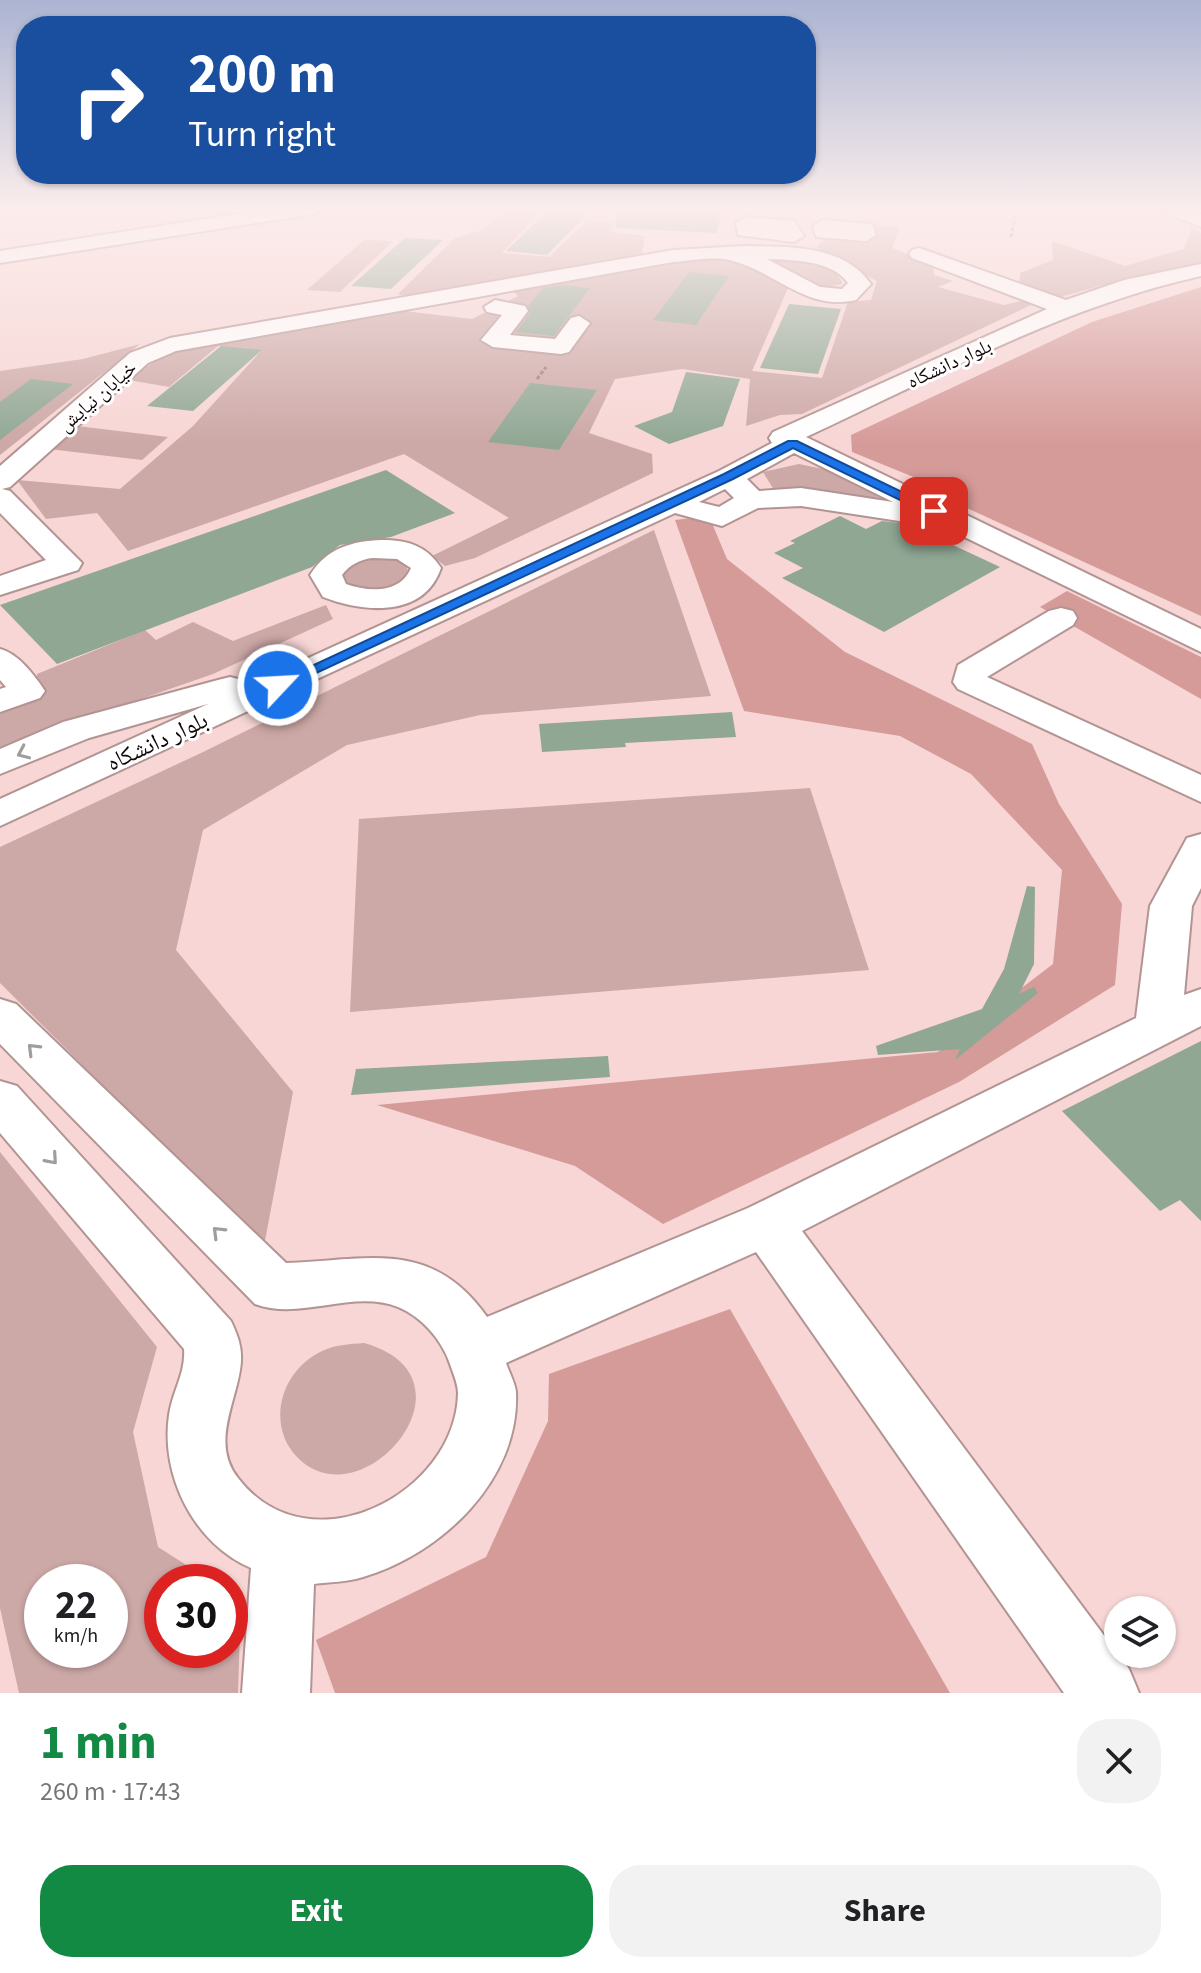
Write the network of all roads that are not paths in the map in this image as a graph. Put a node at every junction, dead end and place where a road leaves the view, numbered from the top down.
1 (539, 287) edge
2 (798, 287) edge
3 (856, 287) edge
4 (1009, 287) edge
5 (1126, 287) edge
6 (1163, 287) edge
7 (491, 298) junction
8 (1066, 308) junction
9 (579, 323) dead end
10 (794, 439) junction
11 (859, 470) junction
12 (729, 477) junction
13 (0, 481) edge
14 (0, 497) edge
15 (752, 500) junction
16 (672, 503) junction
17 (961, 524) junction
18 (0, 586) edge
19 (1061, 618) dead end
20 (1201, 625) edge
21 (1201, 642) edge
22 (0, 659) edge
23 (230, 687) junction
24 (0, 701) edge
25 (169, 735) junction
26 (0, 763) edge
27 (0, 790) edge
28 (1201, 790) edge
29 (0, 814) edge
30 (0, 832) edge
31 (1201, 847) edge
32 (0, 1016) edge
33 (1180, 1017) edge
34 (0, 1100) edge
35 (766, 1224) junction
36 (476, 1349) junction
37 (284, 1547) junction
38 (276, 1693) edge
39 (1105, 1693) edge

1 - 7 street, خیابان نیایش
2 - 3 street, خیابان نیایش
4 - 8 street
5 - 8 street, بلوار دانشکاه
6 - 10 street, بلوار دانشکاه
7 - 9 street
7 - 13 street, خیابان نیایش
8 - 10 street, بلوار دانشکاه
10 - 11 street
10 - 12 street, بلوار دانشکاه
10 - 23 street
11 - 17 street
11 - 20 street
12 - 15 street
12 - 16 street, بلوار دانشکاه
14 - 18 street
15 - 16 street
15 - 17 street
16 - 25 street, بلوار دانشکاه
17 - 21 street
19 - 28 street
22 - 24 street
23 -> 26 street
23 - 27 street
25 - 29 street, بلوار دانشکاه
25 - 30 street
31 - 33 street
36 -> 32 street
33 - 35 street
34 -> 37 street
35 - 36 street
35 - 39 street
36 - 37 street
37 - 38 street

